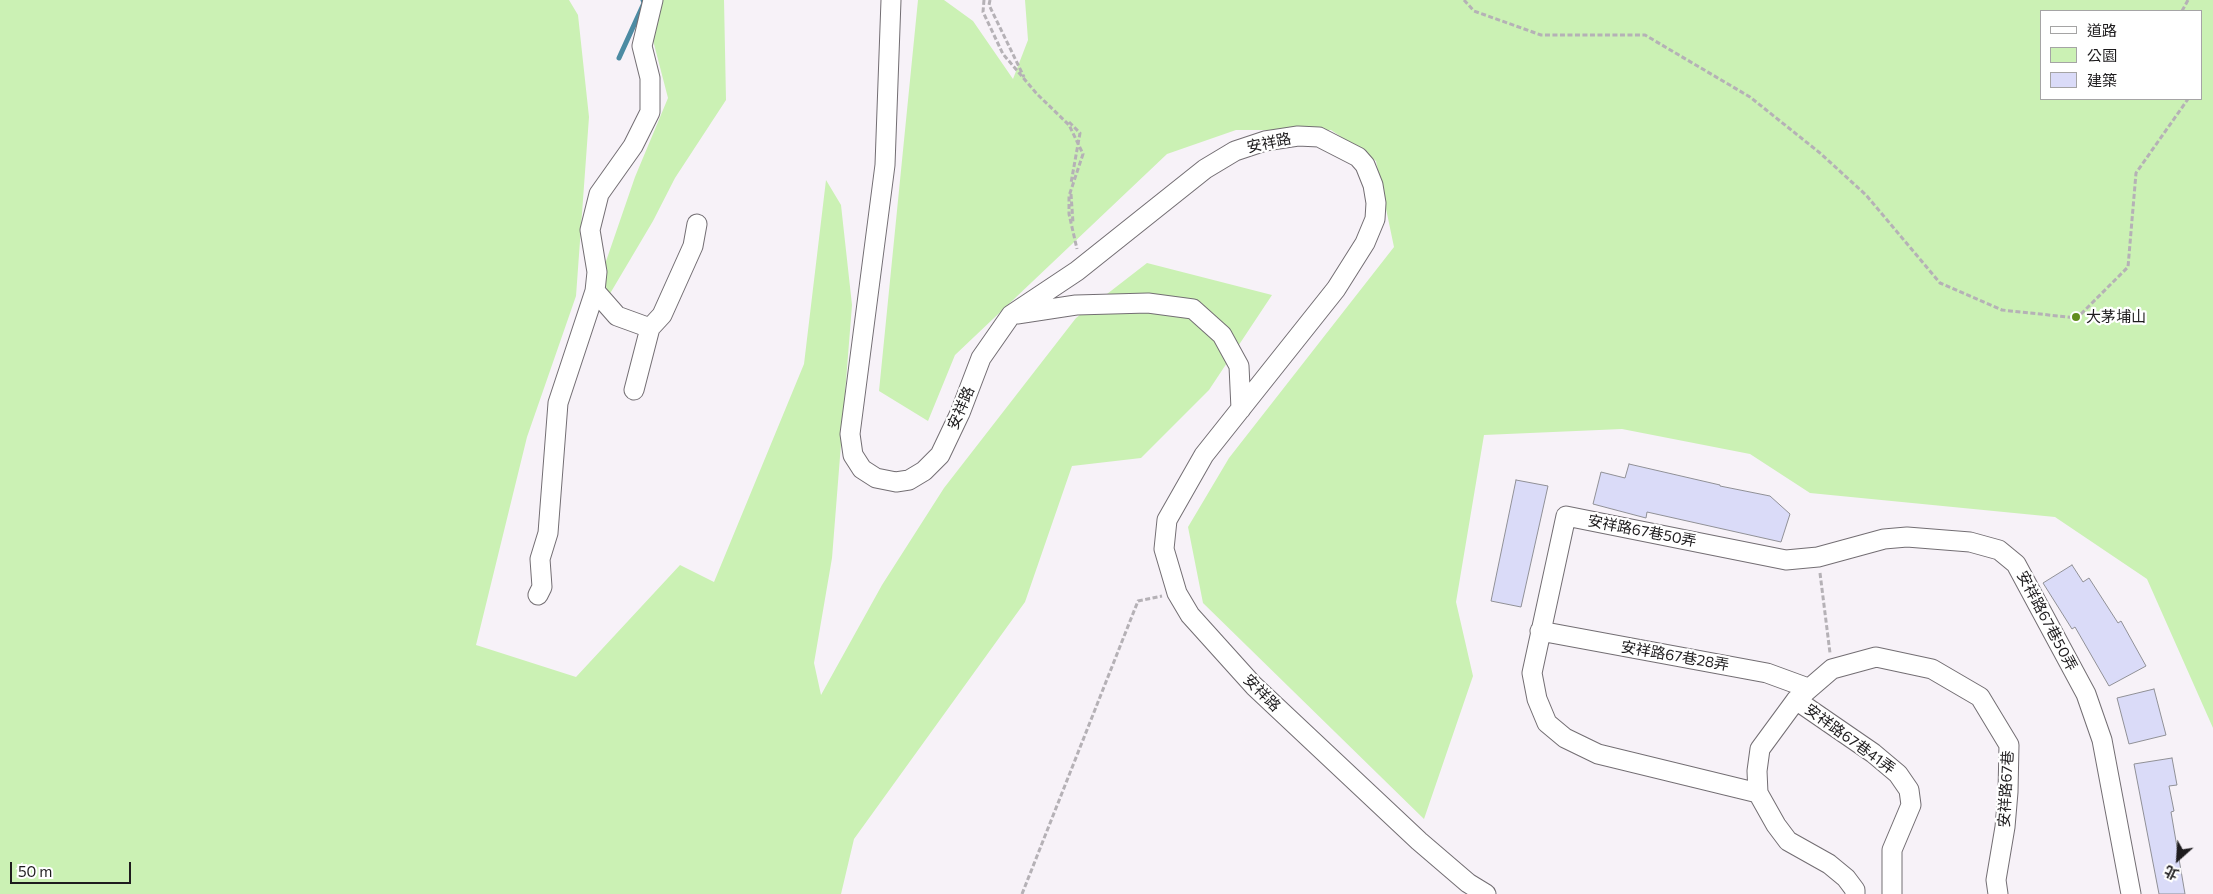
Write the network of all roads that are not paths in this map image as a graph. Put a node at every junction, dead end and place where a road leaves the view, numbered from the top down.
1 (654, 0) edge
2 (891, 0) edge
3 (697, 224) dead end
4 (595, 291) junction
5 (1011, 315) junction
6 (650, 328) junction
7 (634, 390) dead end
8 (1241, 409) junction
9 (538, 595) dead end
10 (1540, 631) junction
11 (1802, 694) junction
12 (1758, 793) junction
13 (1486, 894) edge
14 (1855, 894) edge
15 (1892, 894) edge
16 (1998, 894) edge
17 (2131, 894) edge

1 - 4 street
2 - 5 street, 安祥路
3 - 6 street
4 - 6 street
4 - 9 street
5 - 8 street
5 - 8 street, 安祥路
6 - 7 street
8 - 13 street, 安祥路
10 - 11 street, 安祥路67巷28弄
10 - 12 street
10 - 17 street, 安祥路67巷50弄
11 - 12 street, 安祥路67巷
11 - 15 street, 安祥路67巷41弄
11 - 16 street, 安祥路67巷
12 - 14 street, 安祥路67巷

